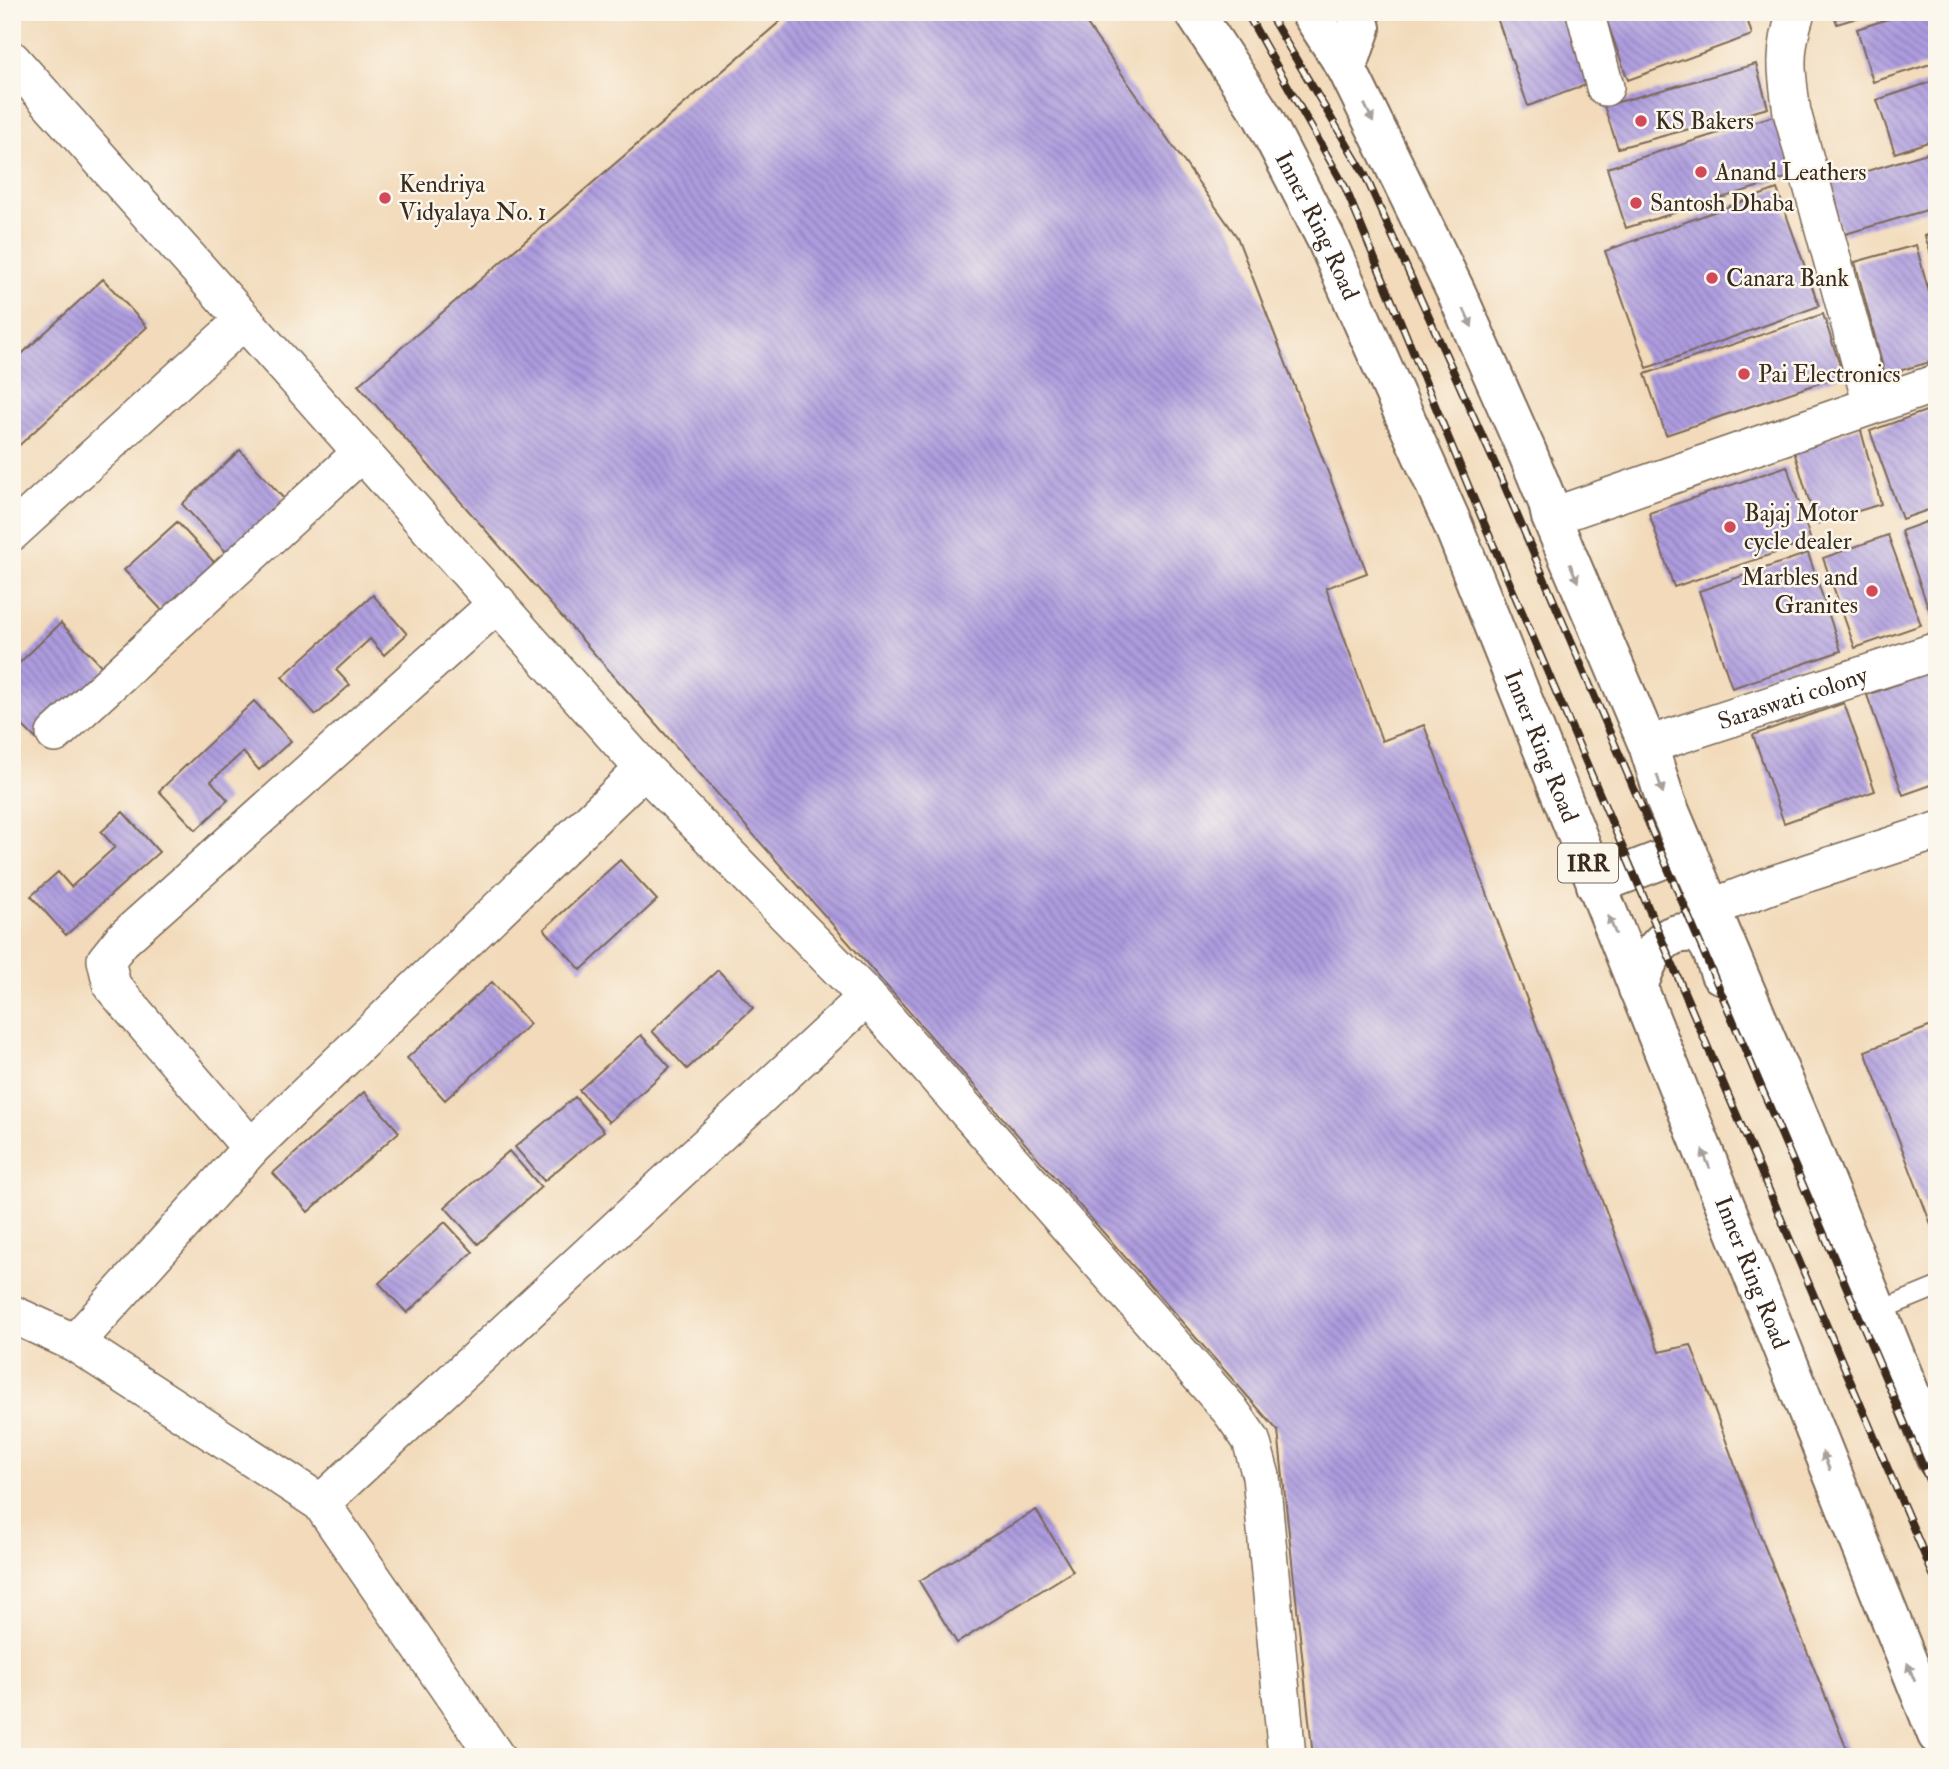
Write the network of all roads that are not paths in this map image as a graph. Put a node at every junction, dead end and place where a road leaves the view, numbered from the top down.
1 (1194, 12) edge
2 (1310, 12) edge
3 (1356, 12) edge
4 (1586, 12) edge
5 (1796, 12) edge
6 (12, 60) edge
7 (1347, 69) junction
8 (1605, 87) dead end
9 (243, 321) junction
10 (1937, 383) edge
11 (1871, 404) junction
12 (362, 452) junction
13 (1551, 517) junction
14 (12, 532) edge
15 (498, 603) junction
16 (1937, 651) edge
17 (55, 734) dead end
18 (1648, 745) junction
19 (644, 769) junction
20 (1937, 831) edge
21 (1687, 850) junction
22 (1596, 885) junction
23 (1711, 908) junction
24 (1638, 989) junction
25 (867, 997) junction
26 (1755, 1013) junction
27 (251, 1148) junction
28 (1937, 1287) edge
29 (1876, 1312) junction
30 (12, 1314) edge
31 (75, 1343) junction
32 (1937, 1460) edge
33 (321, 1503) junction
34 (1937, 1735) edge
35 (496, 1757) edge
36 (1287, 1757) edge

1 - 22 main road, Inner Ring Road / IRR
2 - 7 main road
3 - 7 main road
4 - 8 street
5 - 11 street
6 - 9 street
7 -> 13 main road
9 - 12 street
9 - 14 street
10 - 11 street
11 - 13 street
12 - 15 street
12 - 17 street
13 -> 18 main road
15 - 19 street
15 - 27 street
16 - 18 street, Saraswati colony
18 -> 21 main road
19 - 25 street
19 - 27 street
20 - 23 street
21 - 22 main road
21 - 23 main road
24 -> 22 main road, Inner Ring Road / IRR
23 - 26 main road
24 - 26 main road
34 -> 24 main road, Inner Ring Road / IRR
25 - 33 street
25 - 36 street
26 - 29 main road
27 - 31 street
28 - 29 lane
29 - 32 main road
30 - 31 street
31 - 33 street
33 - 35 street

